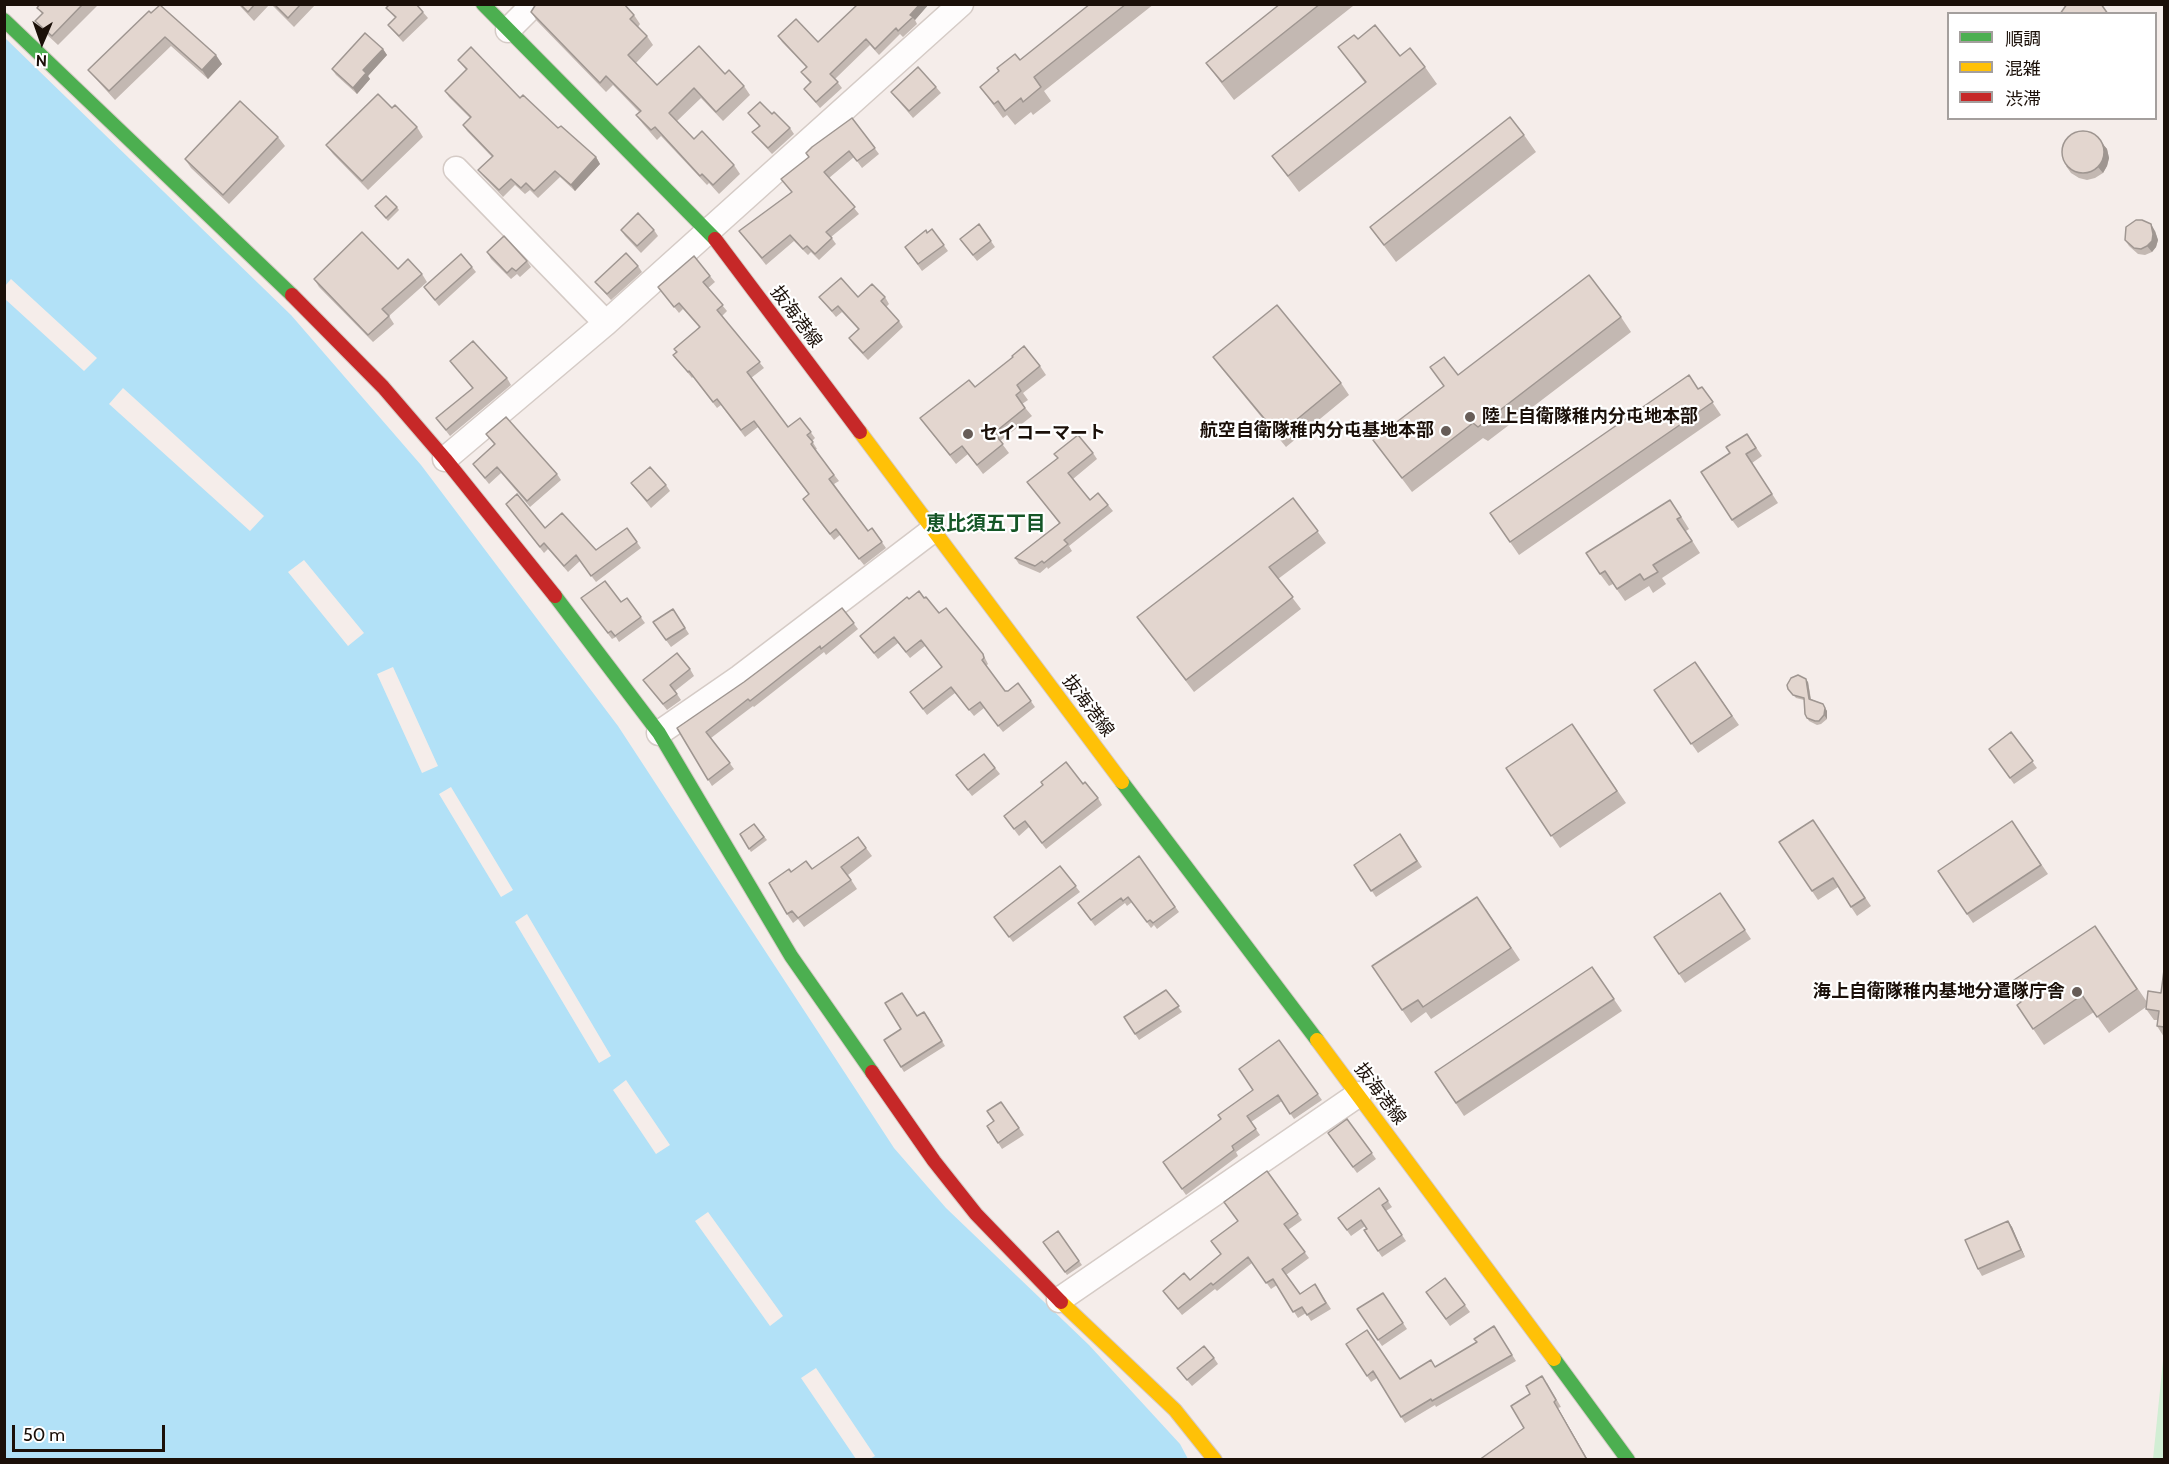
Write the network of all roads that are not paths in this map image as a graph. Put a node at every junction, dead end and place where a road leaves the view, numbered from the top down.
1 (483, 4) edge
2 (534, 4) edge
3 (961, 4) edge
4 (4, 20) edge
5 (508, 30) junction
6 (456, 169) dead end
7 (709, 231) junction
8 (606, 323) junction
9 (445, 459) junction
10 (933, 530) junction
11 (658, 733) junction
12 (1359, 1094) junction
13 (1059, 1300) junction
14 (1215, 1460) edge
15 (1628, 1460) edge

1 - 5 street, 抜海港線
2 - 5 street
3 - 7 street
4 - 9 street
5 - 7 street, 抜海港線
6 - 8 street
7 - 8 street
7 - 10 street, 抜海港線
8 - 9 street
9 - 11 street
10 - 11 street
10 - 12 street, 抜海港線
11 - 13 street
12 - 13 street
12 - 15 street, 抜海港線
13 - 14 street

